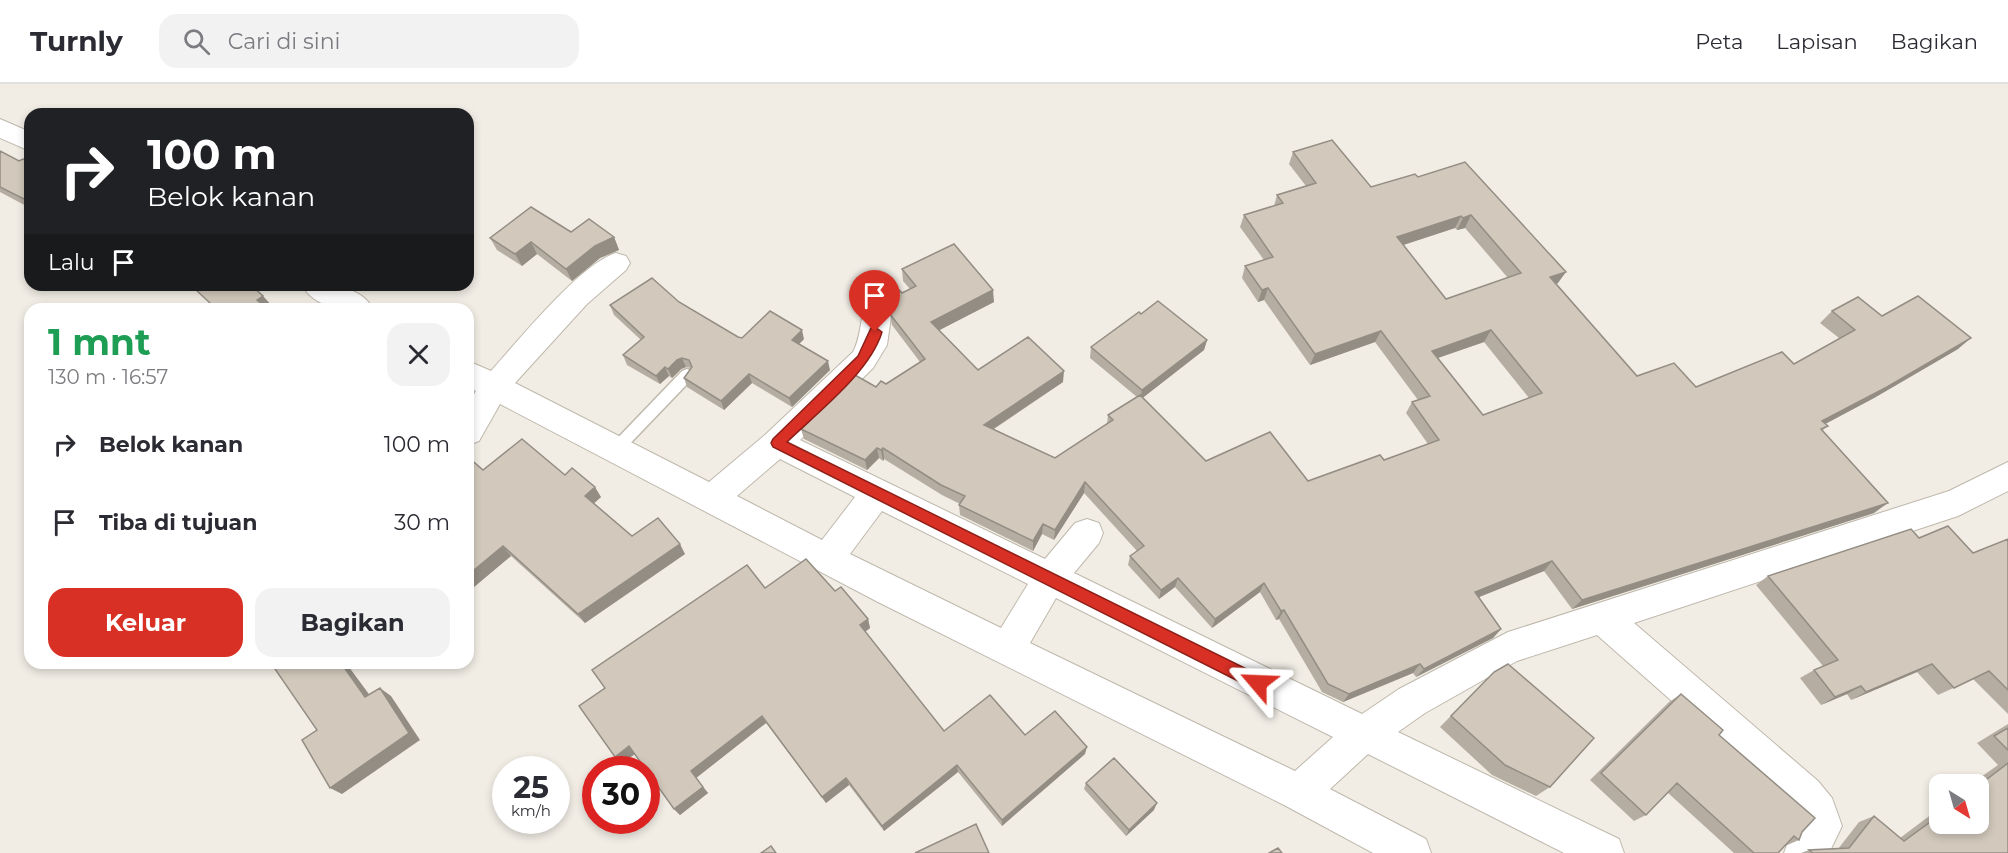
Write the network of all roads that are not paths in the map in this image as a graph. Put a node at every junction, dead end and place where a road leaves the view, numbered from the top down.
1 (0, 128) edge
2 (24, 139) edge
3 (616, 263) dead end
4 (326, 291) edge
5 (348, 303) edge
6 (878, 309) dead end
7 (687, 375) edge
8 (481, 380) edge
9 (474, 408) edge
10 (615, 450) junction
11 (765, 452) junction
12 (2008, 476) edge
13 (718, 491) junction
14 (869, 502) junction
15 (1087, 533) dead end
16 (832, 553) junction
17 (1043, 589) junction
18 (1603, 618) junction
19 (1011, 642) junction
20 (1357, 739) junction
21 (1310, 783) junction
22 (1405, 851) edge
23 (1605, 853) edge
24 (1803, 853) edge

1 - 2 street
3 - 8 street
4 - 5 street
6 - 11 street
7 - 10 lane
8 - 9 street
8 - 10 street
10 - 13 street
11 - 13 street
11 - 14 street
12 - 18 street
13 - 16 street
14 - 16 street
14 - 17 street
15 - 17 street
16 - 19 street
17 - 19 street
17 - 20 street
18 - 20 street
18 - 24 street
19 - 21 street
20 - 21 street
20 - 23 street
21 - 22 street

